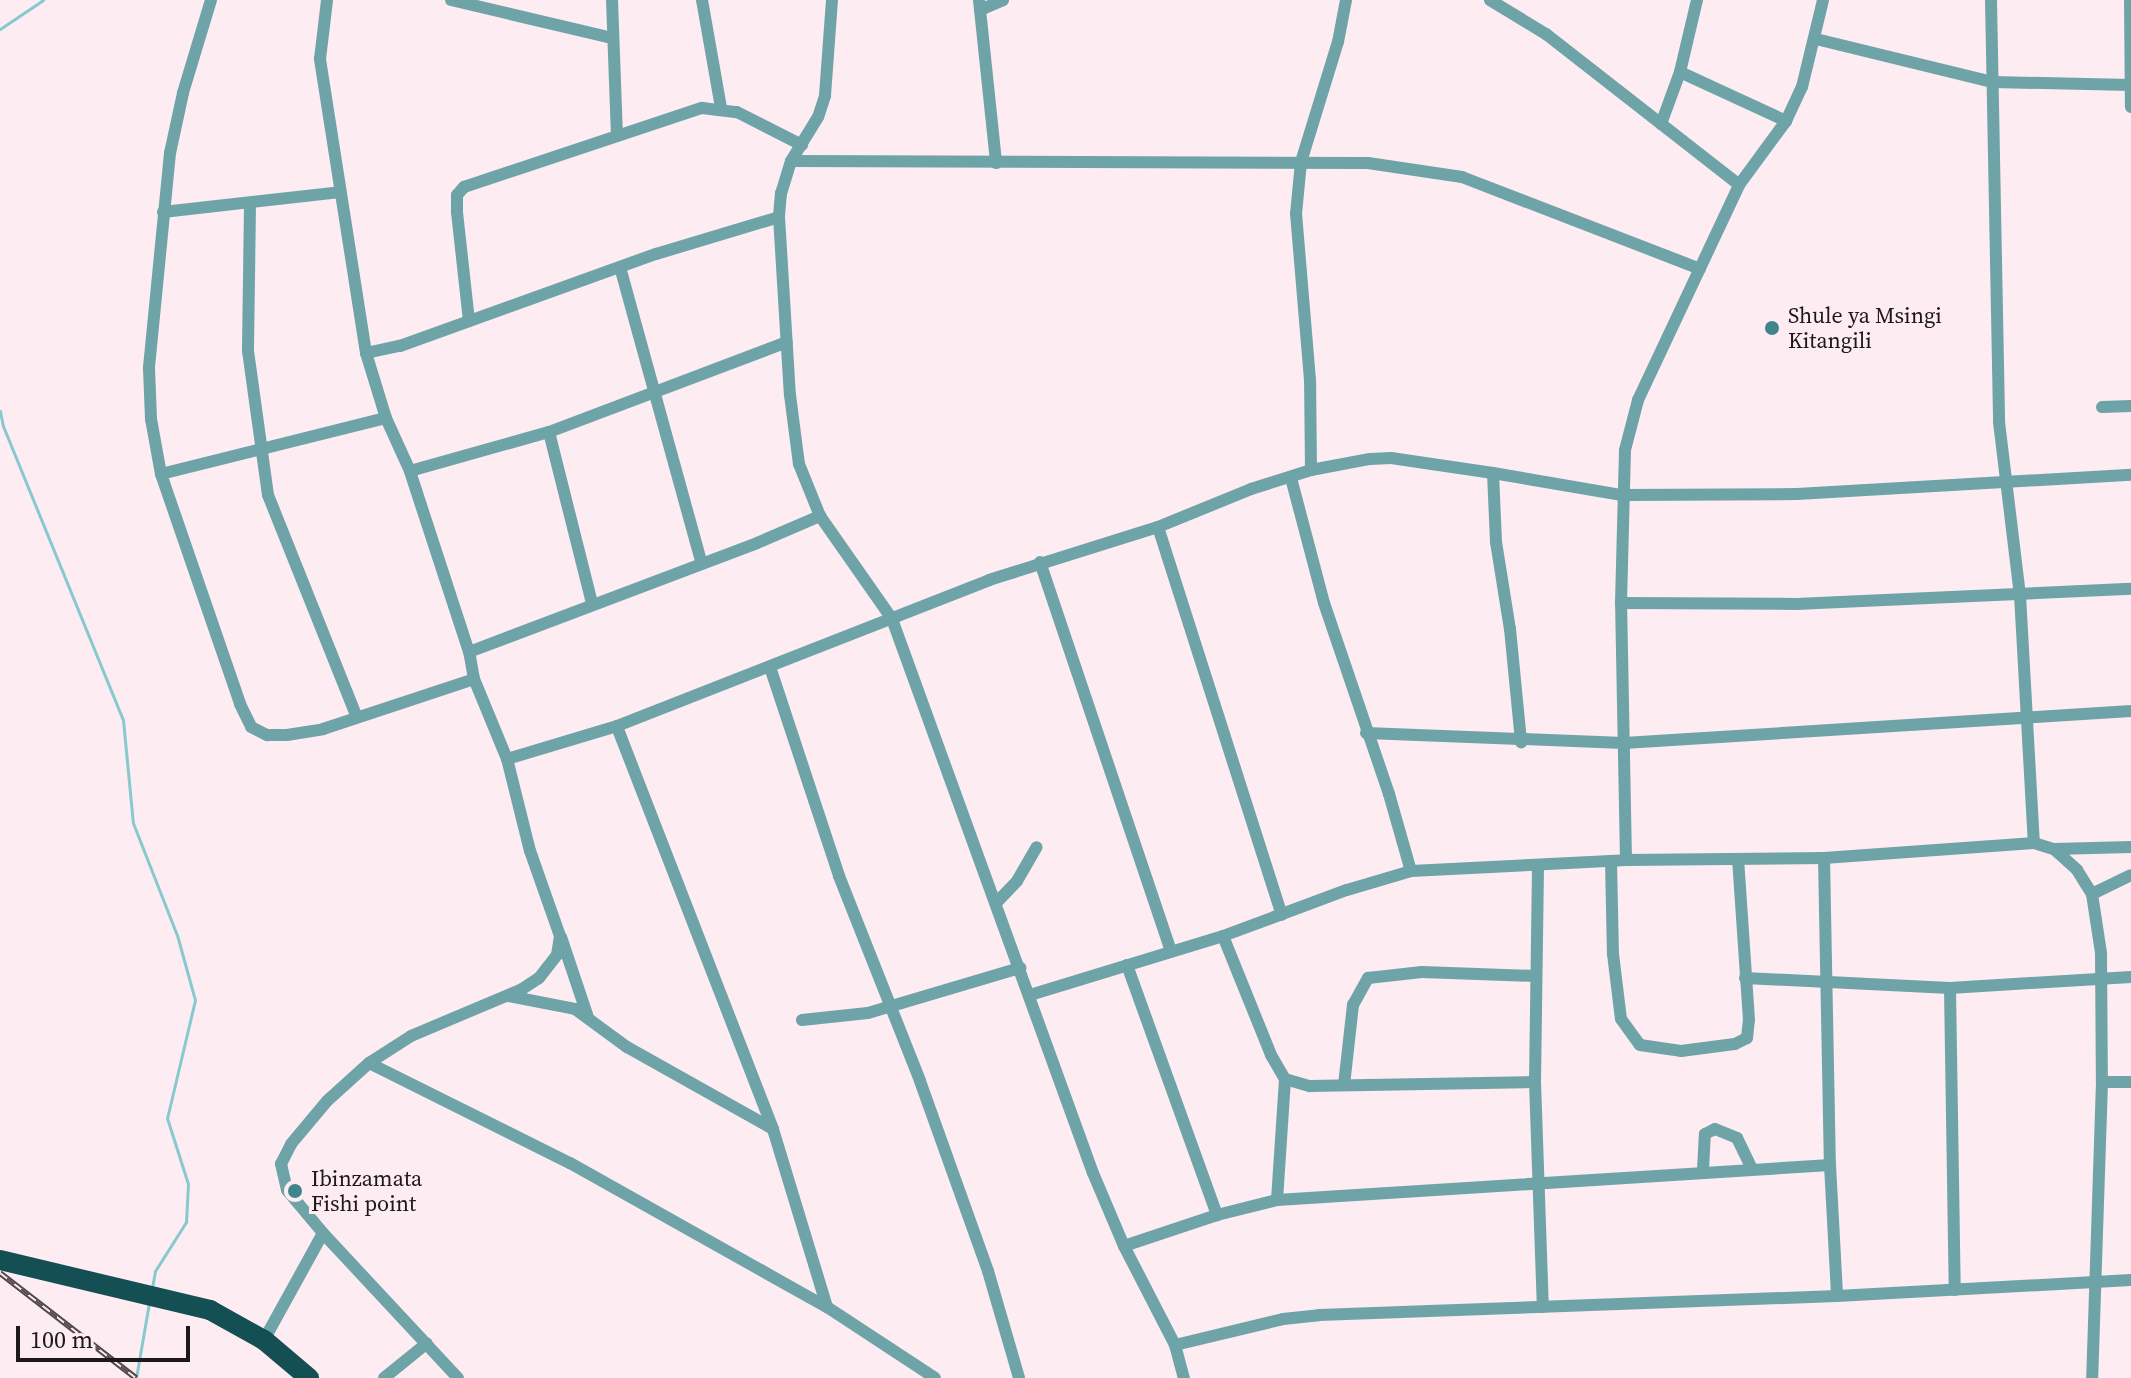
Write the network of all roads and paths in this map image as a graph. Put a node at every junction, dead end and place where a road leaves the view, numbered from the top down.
1 (211, 0) edge
2 (327, 0) edge
3 (451, 0) edge
4 (612, 0) edge
5 (702, 0) edge
6 (832, 0) edge
7 (1003, 0) edge
8 (1346, 0) edge
9 (1490, 0) edge
10 (1697, 0) edge
11 (1823, 0) edge
12 (1991, 0) edge
13 (2130, 0) edge
14 (979, 5) edge
15 (612, 38) junction
16 (1816, 39) junction
17 (1680, 72) junction
18 (1992, 82) junction
19 (2130, 85) edge
20 (2131, 107) edge
21 (721, 108) junction
22 (1786, 121) junction
23 (1661, 124) junction
24 (617, 136) junction
25 (802, 145) junction
26 (791, 161) junction
27 (1301, 162) junction
28 (996, 163) junction
29 (1739, 185) junction
30 (340, 192) junction
31 (250, 205) junction
32 (163, 212) junction
33 (779, 217) junction
34 (620, 267) junction
35 (1700, 269) junction
36 (469, 321) junction
37 (787, 342) junction
38 (366, 353) junction
39 (655, 393) junction
40 (2131, 406) edge
41 (2102, 407) dead end
42 (386, 418) junction
43 (549, 432) junction
44 (260, 449) junction
45 (1311, 470) junction
46 (410, 471) junction
47 (1493, 473) junction
48 (161, 474) junction
49 (2131, 475) edge
50 (1291, 478) junction
51 (2006, 482) junction
52 (1622, 495) junction
53 (820, 516) junction
54 (1158, 527) junction
55 (701, 562) junction
56 (1040, 562) junction
57 (2131, 589) edge
58 (2020, 595) junction
59 (592, 603) junction
60 (1621, 603) junction
61 (892, 619) junction
62 (469, 652) junction
63 (770, 667) junction
64 (474, 679) junction
65 (2131, 711) edge
66 (2026, 716) junction
67 (357, 717) junction
68 (617, 726) junction
69 (1366, 733) junction
70 (1521, 742) junction
71 (1624, 743) junction
72 (507, 759) junction
73 (2034, 843) junction
74 (1037, 847) dead end
75 (2131, 847) edge
76 (2054, 849) junction
77 (1824, 858) junction
78 (1738, 859) junction
79 (1626, 860) junction
80 (1611, 861) junction
81 (1538, 867) junction
82 (1411, 871) junction
83 (2131, 875) edge
84 (2092, 894) junction
85 (996, 903) junction
86 (1282, 915) junction
87 (560, 936) junction
88 (1223, 936) junction
89 (1171, 952) junction
90 (1127, 965) junction
91 (1020, 968) junction
92 (1534, 976) junction
93 (2131, 977) edge
94 (1745, 978) junction
95 (2102, 978) junction
96 (1828, 983) junction
97 (1950, 988) junction
98 (1030, 995) junction
99 (508, 996) junction
100 (892, 1007) junction
101 (588, 1017) junction
102 (802, 1020) dead end
103 (369, 1063) junction
104 (1285, 1079) junction
105 (1535, 1082) junction
106 (2102, 1082) junction
107 (2131, 1082) edge
108 (1344, 1085) junction
109 (773, 1129) junction
110 (1830, 1165) junction
111 (1752, 1169) junction
112 (1703, 1170) junction
113 (1538, 1185) junction
114 (1277, 1200) junction
115 (1217, 1215) junction
116 (323, 1233) junction
117 (1124, 1246) junction
118 (0, 1260) edge
119 (2092, 1280) junction
120 (2131, 1280) edge
121 (1955, 1290) junction
122 (1837, 1296) junction
123 (827, 1307) junction
124 (1543, 1307) junction
125 (264, 1340) junction
126 (427, 1343) junction
127 (1175, 1345) junction
128 (309, 1378) edge
129 (384, 1378) edge
130 (458, 1378) edge
131 (935, 1378) edge
132 (1019, 1378) edge
133 (1184, 1378) edge
134 (2092, 1378) edge

1 - 32 street
2 - 30 street
3 - 15 street
4 - 15 street
5 - 21 street
6 - 25 street
7 - 14 street
8 - 27 street
9 - 23 street
10 - 17 street
11 - 16 street
12 - 18 street
13 - 19 street
14 - 28 street
15 - 24 street
16 - 18 street
16 - 22 street
17 - 22 street
17 - 23 street
18 - 19 street
18 - 51 street
19 - 20 street
21 - 24 street
21 - 25 street
22 - 29 street
23 - 29 street
24 - 36 street
25 - 26 street
26 - 28 street
26 - 33 street
27 - 28 street
27 - 35 street
27 - 45 street
29 - 35 street
30 - 31 street
30 - 38 street
31 - 32 street
31 - 44 street
32 - 48 street
33 - 34 street
33 - 37 street
34 - 36 street
34 - 39 street
35 - 52 street
36 - 38 street
37 - 39 street
37 - 53 street
38 - 42 street
39 - 43 street
39 - 55 street
40 - 41 street
42 - 44 street
42 - 46 street
43 - 46 street
43 - 59 street
44 - 48 street
44 - 67 street
45 - 47 street
45 - 50 street
46 - 62 street
47 - 52 street
47 - 70 street
48 - 67 street
49 - 51 street
50 - 54 street
50 - 69 street
51 - 52 street
51 - 58 street
52 - 60 street
53 - 55 street
53 - 61 street
54 - 56 street
54 - 86 street
55 - 59 street
56 - 61 street
56 - 89 street
57 - 58 street
58 - 60 street
58 - 66 street
59 - 62 street
60 - 71 street
61 - 63 street
61 - 85 street
62 - 64 street
63 - 68 street
63 - 100 street
64 - 67 street
64 - 72 street
65 - 66 street
66 - 71 street
66 - 73 street
68 - 72 street
68 - 109 street
69 - 70 street
69 - 82 street
70 - 71 street
71 - 79 street
72 - 87 street
73 - 76 street
73 - 77 street
74 - 85 street
75 - 76 street
76 - 84 street
77 - 78 street
77 - 96 street
78 - 79 street
78 - 94 street
79 - 80 street
80 - 81 street
80 - 94 street
81 - 82 street
81 - 92 street
82 - 86 street
83 - 84 street
84 - 95 street
85 - 91 street
86 - 88 street
87 - 99 street
87 - 101 street
88 - 89 street
88 - 104 street
89 - 90 street
90 - 98 street
90 - 115 street
91 - 98 street
91 - 100 street
92 - 105 street
92 - 108 street
93 - 95 street
94 - 96 street
95 - 97 street
95 - 106 street
96 - 97 street
96 - 110 street
97 - 121 street
98 - 117 street
99 - 101 street
99 - 103 street
100 - 102 street
100 - 132 street
101 - 109 street
103 - 116 street
103 - 123 street
104 - 108 street
104 - 114 street
105 - 108 street
105 - 113 street
106 - 107 street
106 - 119 street
109 - 123 street
110 - 111 street
110 - 122 street
111 - 112 street
111 - 112 street
112 - 113 street
113 - 114 street
113 - 124 street
114 - 115 street
115 - 117 street
116 - 125 street
116 - 126 street
117 - 127 street
118 - 125 highway
119 - 120 street
119 - 121 street
119 - 134 street
121 - 122 street
122 - 124 street
123 - 131 street
124 - 127 street
125 - 128 highway
126 - 129 street
126 - 130 street
127 - 133 street

